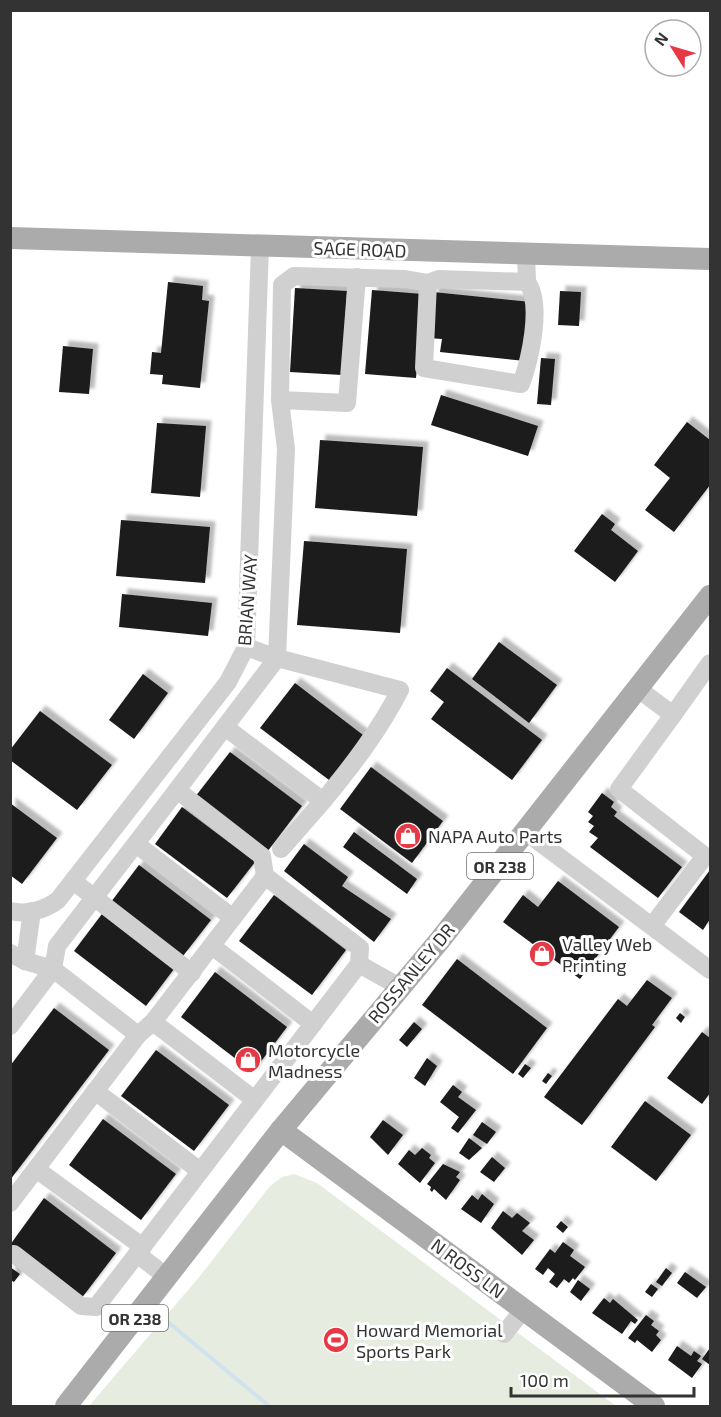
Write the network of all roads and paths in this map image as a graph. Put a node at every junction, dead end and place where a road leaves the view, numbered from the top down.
1 (10, 238) edge
2 (260, 246) junction
3 (335, 248) junction
4 (407, 250) junction
5 (440, 252) junction
6 (526, 254) junction
7 (711, 259) edge
8 (334, 276) junction
9 (357, 277) junction
10 (405, 279) junction
11 (434, 281) junction
12 (527, 282) junction
13 (281, 377) junction
14 (256, 378) junction
15 (280, 400) junction
16 (286, 449) junction
17 (253, 450) junction
18 (251, 537) junction
19 (282, 537) junction
20 (711, 596) edge
21 (249, 600) junction
22 (279, 606) junction
23 (246, 647) junction
24 (277, 658) junction
25 (711, 663) edge
26 (637, 688) junction
27 (219, 694) junction
28 (238, 709) junction
29 (673, 715) junction
30 (225, 727) junction
31 (181, 743) junction
32 (200, 760) junction
33 (177, 790) junction
34 (142, 792) junction
35 (323, 801) junction
36 (163, 808) junction
37 (526, 832) junction
38 (136, 844) junction
39 (281, 849) dead end
40 (265, 876) junction
41 (73, 881) junction
42 (95, 899) junction
43 (10, 911) edge
44 (32, 911) junction
45 (233, 918) junction
46 (652, 926) junction
47 (212, 946) junction
48 (18, 957) edge
49 (359, 964) junction
50 (54, 969) junction
51 (711, 970) edge
52 (192, 973) junction
53 (400, 987) junction
54 (153, 1022) junction
55 (314, 1024) junction
56 (10, 1026) edge
57 (138, 1035) junction
58 (95, 1091) junction
59 (255, 1100) junction
60 (281, 1130) junction
61 (36, 1169) junction
62 (200, 1171) junction
63 (10, 1203) edge
64 (140, 1250) junction
65 (14, 1254) dead end
66 (167, 1277) junction
67 (524, 1310) junction
68 (504, 1334) dead end
69 (66, 1407) edge
70 (654, 1407) edge

1 - 2 main road, SAGE ROAD
2 - 3 main road, SAGE ROAD
2 - 14 street, BRIAN WAY
3 - 4 main road, SAGE ROAD
3 - 8 street
4 - 5 main road, SAGE ROAD
4 - 10 street
5 - 6 main road, SAGE ROAD
5 - 11 street
6 - 7 main road, SAGE ROAD
6 - 12 street
8 - 9 street
8 - 13 street
9 - 10 street
9 - 15 street
10 - 11 street
11 - 12 street
11 - 12 street
13 - 14 street
13 - 15 street
14 - 17 street, BRIAN WAY
15 - 16 street
16 - 17 street
16 - 19 street
17 - 18 street, BRIAN WAY
18 - 19 street
18 - 21 street, BRIAN WAY
19 - 22 street
20 - 26 main road, ROSSANLEY DR / OR 238
21 - 22 street
21 - 23 street, BRIAN WAY
22 - 24 street
23 - 24 street
23 - 27 street, BRIAN WAY
24 - 28 street
24 - 35 street
25 - 29 street
26 - 29 street
26 - 37 main road, ROSSANLEY DR / OR 238
27 - 28 street
27 - 31 street, BRIAN WAY
28 - 30 street
29 - 46 street
30 - 32 street
30 - 35 street
31 - 32 street
31 - 34 street, BRIAN WAY
32 - 33 street
33 - 36 street
33 - 40 street
34 - 36 street
34 - 41 street, BRIAN WAY
35 - 39 street
36 - 38 street
37 - 46 street
37 - 53 main road, ROSSANLEY DR / OR 238
38 - 42 street
38 - 45 street
40 - 45 street
40 - 49 street
41 - 42 street
41 - 44 street, BRIAN WAY
42 - 50 street
42 - 52 street
43 - 44 street
44 - 48 street
45 - 47 street
46 - 51 street
47 - 52 street
47 - 55 street
48 - 50 street
49 - 53 street
49 - 55 street
50 - 56 street
50 - 57 street
52 - 54 street
53 - 60 main road, ROSSANLEY DR / OR 238
54 - 57 street
54 - 59 street
55 - 59 street
57 - 58 street
58 - 61 street
58 - 62 street
59 - 62 street
60 - 66 main road, ROSSANLEY DR / OR 238
60 - 67 main road, N ROSS LN
61 - 63 street
61 - 64 street
62 - 64 street
64 - 65 street
64 - 66 street
66 - 69 main road, ROSSANLEY DR / OR 238
67 - 68 street
67 - 70 main road, N ROSS LN

